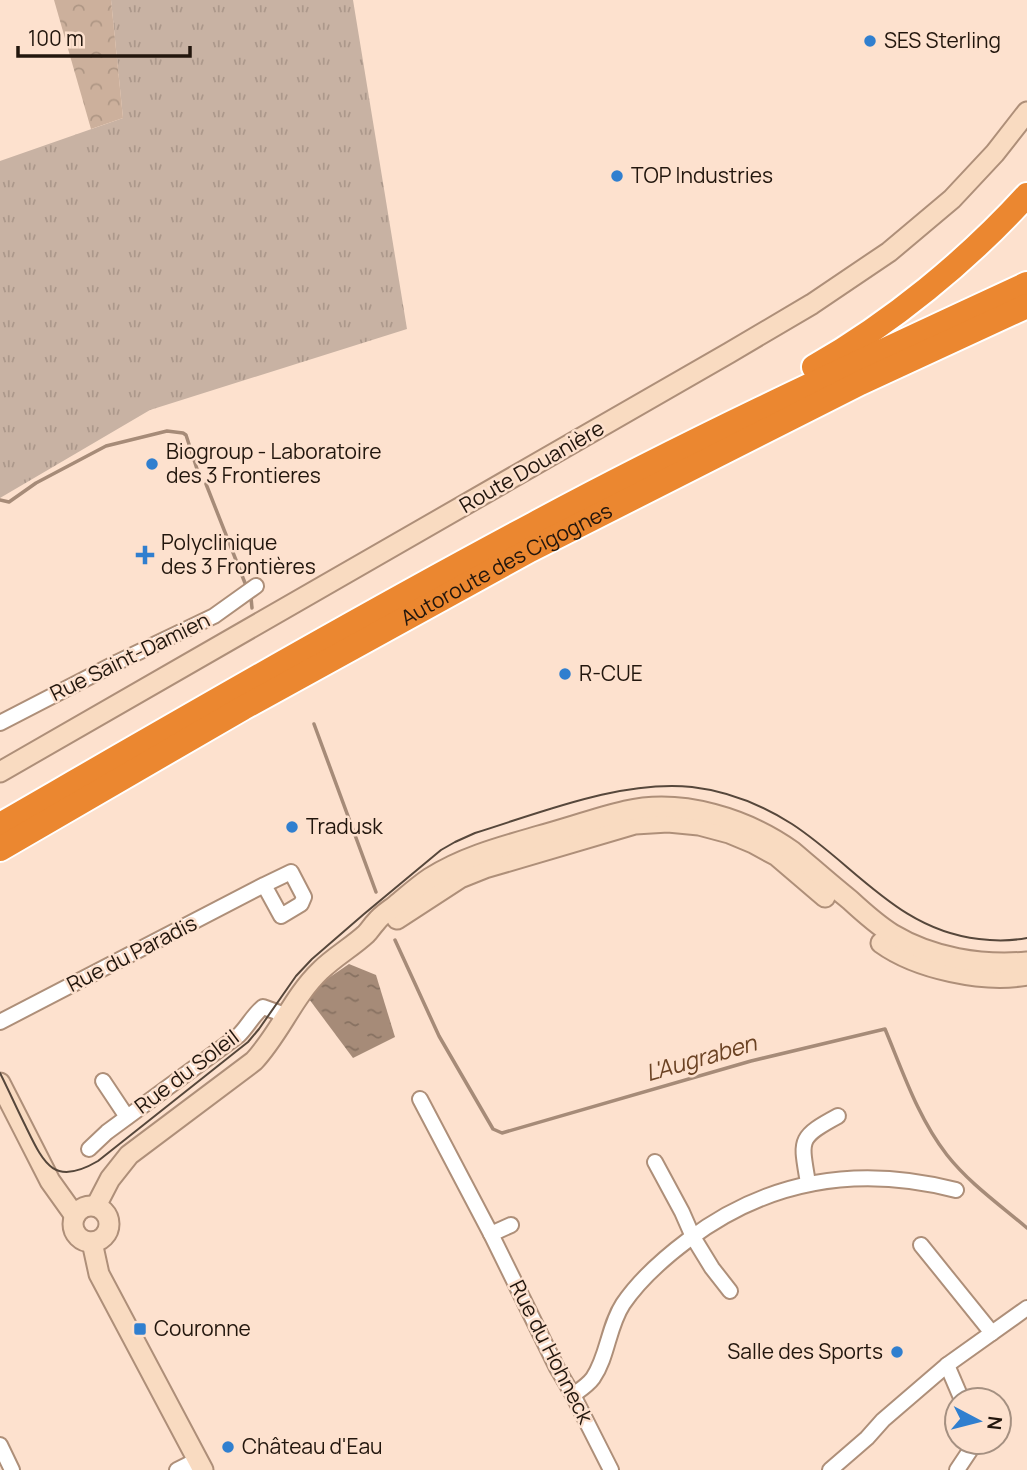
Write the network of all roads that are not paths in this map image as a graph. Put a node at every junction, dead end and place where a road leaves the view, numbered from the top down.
1 (1027, 112) edge
2 (1027, 195) edge
3 (1027, 284) edge
4 (1027, 306) edge
5 (1027, 323) edge
6 (860, 383) junction
7 (732, 421) junction
8 (257, 586) dead end
9 (0, 723) edge
10 (0, 772) edge
11 (0, 825) edge
12 (0, 849) edge
13 (264, 885) dead end
14 (368, 933) junction
15 (1027, 962) edge
16 (1027, 975) edge
17 (283, 1019) junction
18 (0, 1021) edge
19 (103, 1081) dead end
20 (0, 1083) edge
21 (420, 1099) dead end
22 (838, 1116) dead end
23 (127, 1117) junction
24 (89, 1149) dead end
25 (655, 1162) dead end
26 (808, 1183) junction
27 (956, 1190) dead end
28 (96, 1206) junction
29 (75, 1216) junction
30 (511, 1225) dead end
31 (491, 1234) junction
32 (693, 1237) junction
33 (92, 1242) junction
34 (921, 1245) dead end
35 (730, 1291) dead end
36 (1027, 1308) edge
37 (992, 1333) junction
38 (947, 1365) junction
39 (956, 1386) edge
40 (573, 1395) junction
41 (0, 1445) edge
42 (7, 1464) edge
43 (200, 1465) edge
44 (177, 1470) edge
45 (611, 1470) edge
46 (830, 1470) edge

1 - 10 street, Route Douanière
2 - 7 highway
3 - 7 highway, Autoroute des Cigognes
4 - 6 highway, Autoroute des Cigognes
5 - 6 highway
6 - 12 highway, Autoroute des Cigognes
7 - 11 highway, Autoroute des Cigognes
8 - 9 street, Rue Saint-Damien
13 - 18 street, Rue du Paradis
14 - 15 street
14 - 16 street
14 - 17 street
17 - 23 street, Rue du Soleil
17 - 28 street
19 - 23 street
20 - 29 street
21 - 31 street, Rue du Hohneck
22 - 26 street
23 - 24 street, Rue du Soleil
25 - 32 street
26 - 27 street
26 - 32 street
28 - 29 street
28 - 33 street
29 - 33 street
30 - 31 street
31 - 40 street, Rue du Hohneck
32 - 35 street
32 - 40 street
33 - 43 street
34 - 37 street
36 - 37 street
37 - 38 street
38 - 39 street
38 - 46 street
40 - 45 street, Rue du Hohneck
41 - 42 street
43 - 44 street

